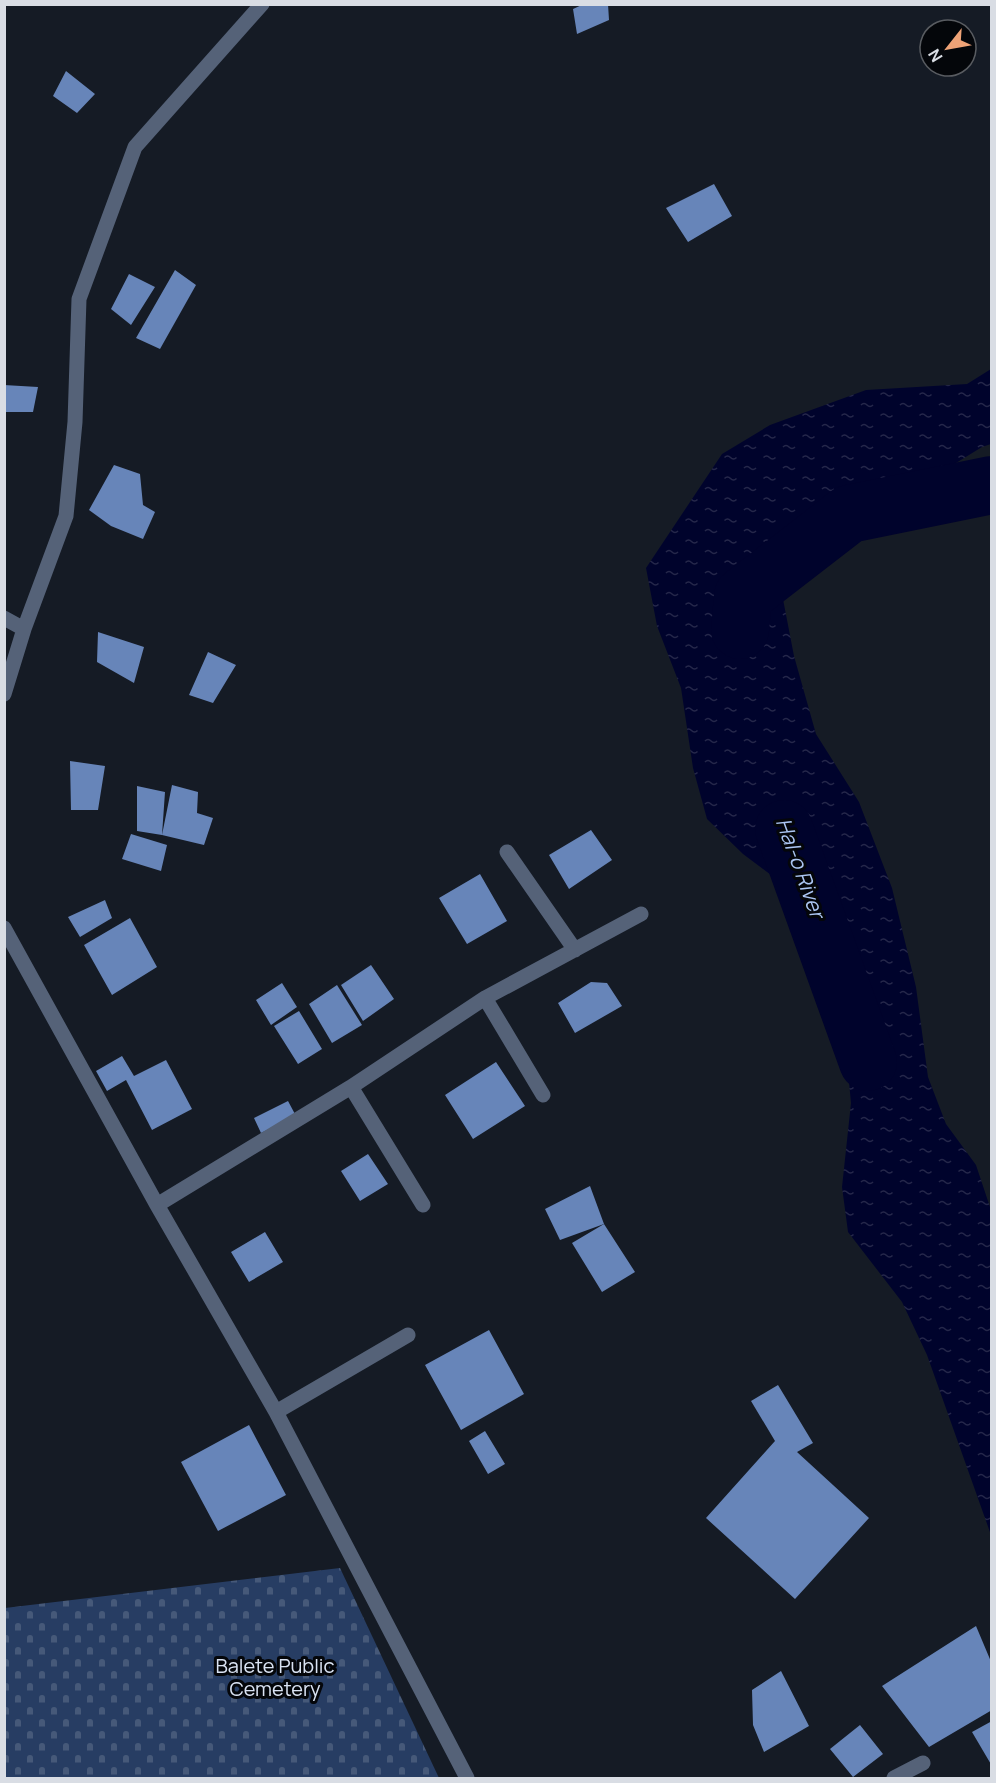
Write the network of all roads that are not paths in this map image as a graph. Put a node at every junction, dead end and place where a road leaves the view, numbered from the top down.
1 (262, 4) edge
2 (4, 618) edge
3 (24, 629) junction
4 (4, 694) edge
5 (507, 852) dead end
6 (641, 914) dead end
7 (4, 928) edge
8 (575, 950) junction
9 (485, 998) junction
10 (351, 1087) junction
11 (543, 1095) dead end
12 (157, 1205) junction
13 (423, 1205) dead end
14 (408, 1335) dead end
15 (276, 1412) junction
16 (924, 1763) dead end
17 (467, 1779) edge
18 (894, 1779) edge

1 - 3 street
2 - 3 street
3 - 4 street
5 - 8 street
6 - 8 street
7 - 12 street
8 - 9 street
9 - 10 street
9 - 11 street
10 - 12 street
10 - 13 street
12 - 15 street
14 - 15 street
15 - 17 street
16 - 18 street

